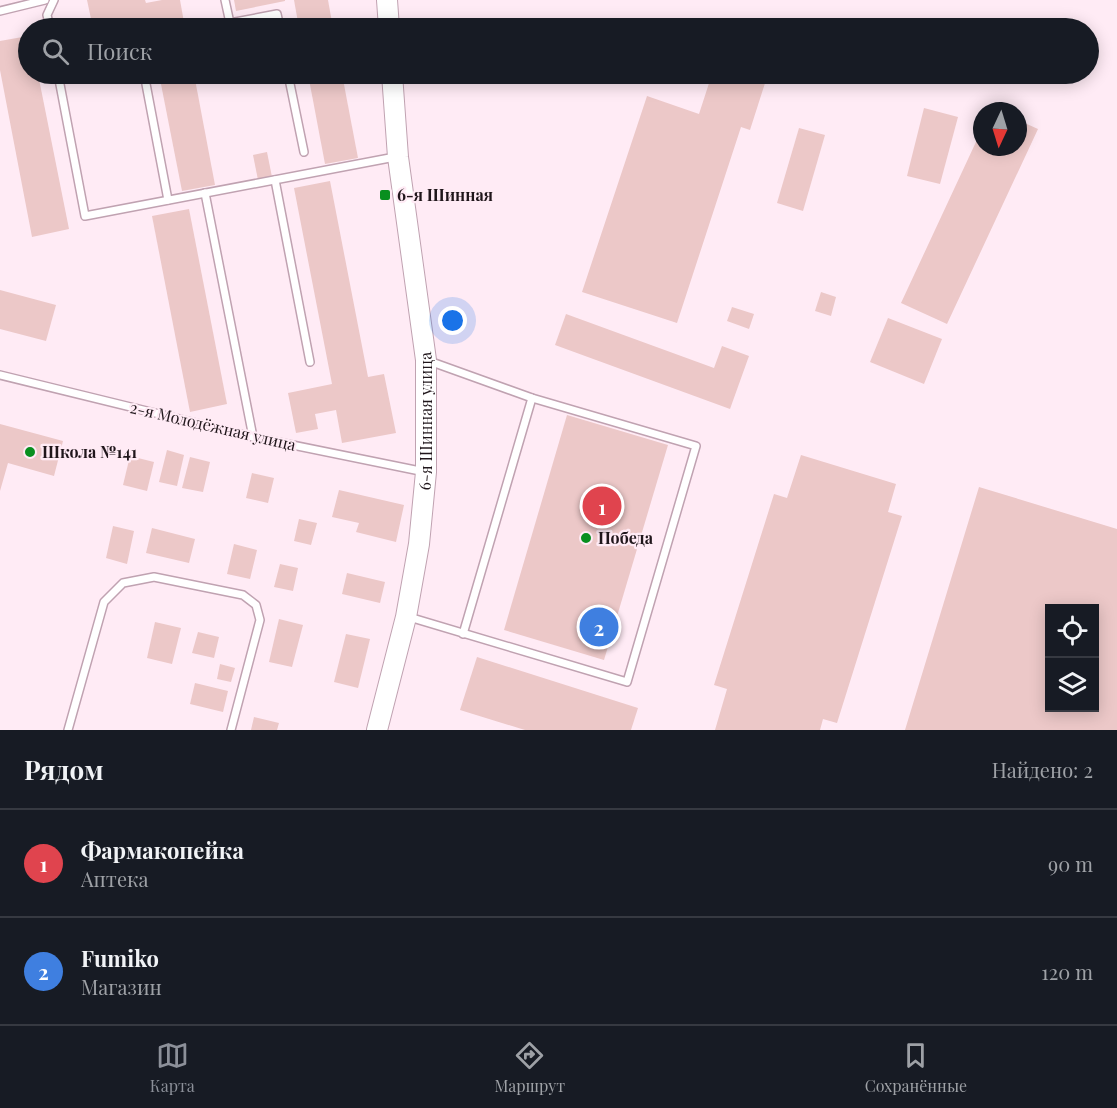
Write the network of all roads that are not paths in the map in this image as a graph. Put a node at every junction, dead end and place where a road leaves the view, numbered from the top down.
1 (45, 0) edge
2 (54, 0) edge
3 (225, 0) edge
4 (387, 0) edge
5 (0, 11) edge
6 (48, 18) edge
7 (229, 18) edge
8 (256, 18) edge
9 (278, 18) edge
10 (388, 18) edge
11 (60, 84) edge
12 (146, 84) dead end
13 (290, 84) edge
14 (393, 84) edge
15 (304, 152) dead end
16 (398, 157) junction
17 (275, 180) junction
18 (205, 193) junction
19 (168, 200) junction
20 (426, 360) junction
21 (310, 362) dead end
22 (0, 375) edge
23 (532, 398) junction
24 (253, 437) junction
25 (426, 472) junction
26 (406, 617) junction
27 (463, 634) junction
28 (68, 730) edge
29 (231, 730) edge
30 (377, 730) edge

1 - 5 lane
2 - 6 lane
3 - 7 lane
4 - 10 main road
8 - 9 lane
11 - 19 lane
12 - 19 lane
13 - 15 lane
14 - 16 main road, 6-я Шинная улица
16 - 17 lane
16 - 20 main road, 6-я Шинная улица
17 - 18 lane
17 - 21 lane
18 - 19 lane
18 - 24 lane
20 - 23 lane
20 - 25 main road, 6-я Шинная улица
22 - 24 lane, 2-я Молодёжная улица
23 - 27 lane
23 - 27 lane
24 - 25 lane, 2-я Молодёжная улица
25 - 26 main road, 6-я Шинная улица
26 - 27 lane
26 - 30 main road, 6-я Шинная улица
28 - 29 lane

